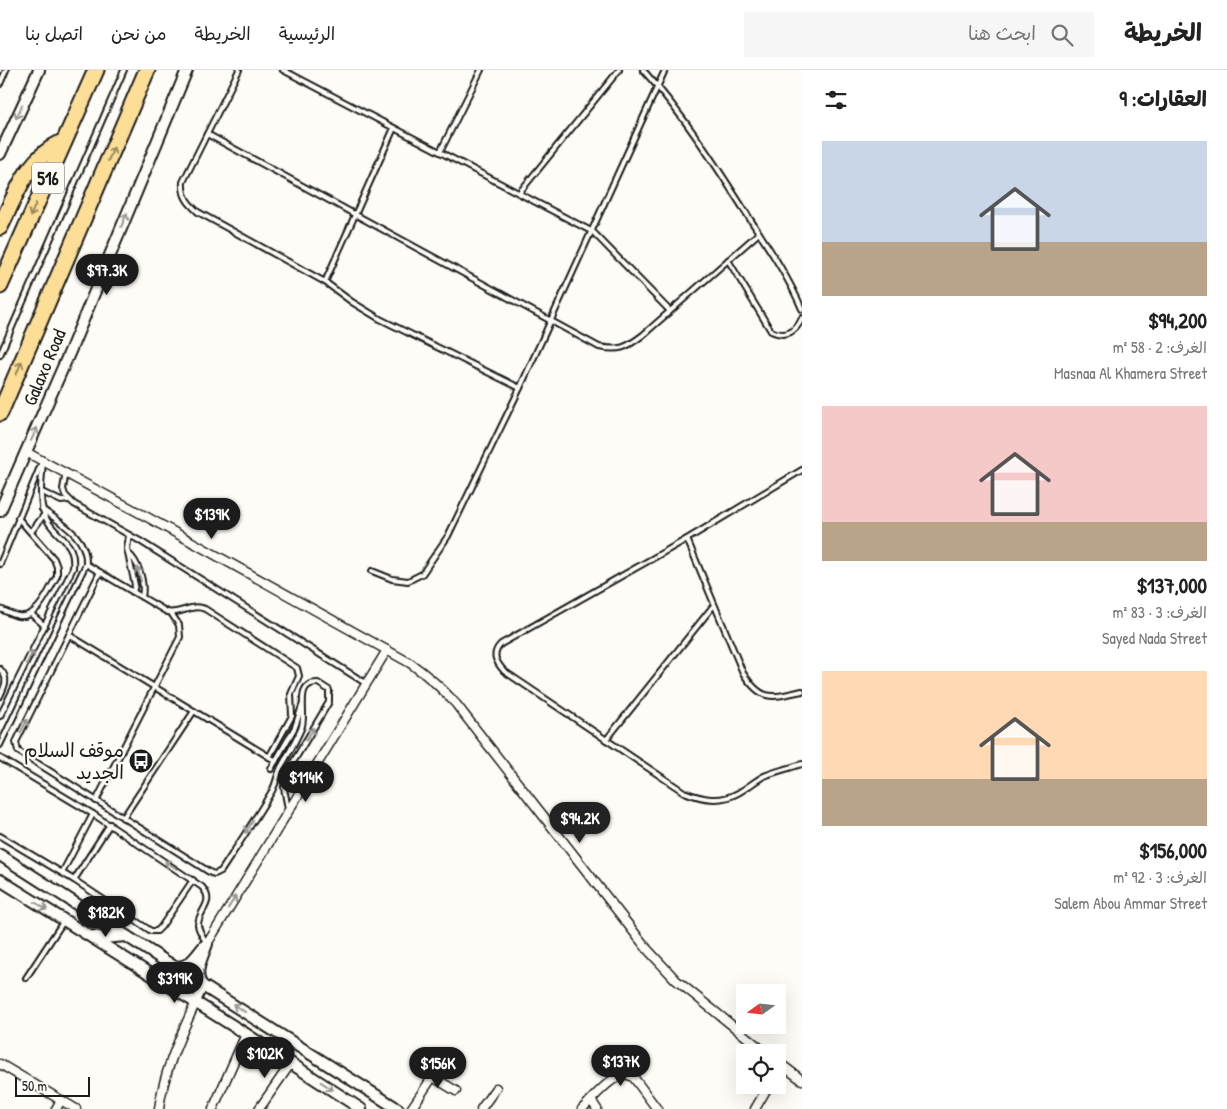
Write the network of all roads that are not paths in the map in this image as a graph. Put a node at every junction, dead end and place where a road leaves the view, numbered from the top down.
1 (6, 70) edge
2 (38, 70) edge
3 (96, 70) edge
4 (124, 70) edge
5 (147, 70) edge
6 (186, 70) edge
7 (239, 70) edge
8 (282, 70) edge
9 (481, 70) edge
10 (619, 70) edge
11 (643, 70) edge
12 (665, 70) edge
13 (0, 84) edge
14 (658, 87) junction
15 (394, 128) junction
16 (207, 134) junction
17 (64, 140) junction
18 (440, 152) junction
19 (0, 154) edge
20 (518, 193) junction
21 (356, 214) junction
22 (0, 226) edge
23 (593, 232) junction
24 (759, 233) junction
25 (728, 260) junction
26 (325, 282) junction
27 (0, 286) edge
28 (802, 309) edge
29 (670, 311) junction
30 (802, 318) edge
31 (552, 320) junction
32 (0, 355) edge
33 (520, 388) junction
34 (0, 413) edge
35 (26, 452) junction
36 (43, 460) junction
37 (802, 470) edge
38 (66, 472) junction
39 (42, 492) junction
40 (69, 500) junction
41 (42, 509) junction
42 (0, 511) edge
43 (44, 515) junction
44 (18, 518) junction
45 (31, 532) junction
46 (129, 534) junction
47 (687, 539) junction
48 (128, 553) junction
49 (0, 564) edge
50 (86, 564) junction
51 (372, 571) dead end
52 (100, 572) junction
53 (132, 592) junction
54 (142, 597) junction
55 (714, 605) junction
56 (0, 609) edge
57 (171, 613) junction
58 (31, 614) junction
59 (45, 626) junction
60 (69, 635) junction
61 (387, 650) junction
62 (0, 669) edge
63 (367, 684) junction
64 (154, 687) junction
65 (802, 691) edge
66 (0, 696) edge
67 (303, 702) junction
68 (194, 711) junction
69 (0, 716) edge
70 (290, 736) junction
71 (296, 740) junction
72 (606, 740) junction
73 (0, 745) edge
74 (269, 757) junction
75 (0, 758) edge
76 (276, 761) junction
77 (802, 764) edge
78 (271, 769) dead end
79 (96, 801) junction
80 (289, 810) junction
81 (93, 814) junction
82 (123, 818) junction
83 (110, 824) junction
84 (0, 836) edge
85 (0, 855) edge
86 (62, 873) junction
87 (0, 880) edge
88 (74, 880) junction
89 (193, 880) junction
90 (64, 920) junction
91 (90, 936) junction
92 (126, 936) junction
93 (207, 944) junction
94 (26, 978) dead end
95 (203, 986) junction
96 (196, 1002) junction
97 (246, 1034) junction
98 (755, 1044) edge
99 (446, 1057) dead end
100 (291, 1062) junction
101 (0, 1064) edge
102 (786, 1070) edge
103 (433, 1077) junction
104 (802, 1080) edge
105 (496, 1088) dead end
106 (456, 1091) dead end
107 (763, 1094) edge
108 (61, 1100) junction
109 (591, 1100) junction
110 (56, 1109) edge
111 (76, 1109) edge
112 (158, 1109) edge
113 (213, 1109) edge
114 (259, 1109) edge
115 (361, 1109) edge
116 (398, 1109) edge
117 (411, 1109) edge
118 (481, 1109) edge
119 (582, 1109) edge
120 (597, 1109) edge
121 (657, 1109) edge
122 (754, 1109) edge

1 - 13 lane
2 -> 19 street
3 - 17 highway, 516
4 - 32 lane
34 -> 5 highway, 516
35 -> 6 street, Galaxo Road
7 - 16 lane
8 - 15 lane
9 - 18 lane
10 - 20 lane
11 - 14 lane
12 - 14 lane
14 - 23 lane
14 - 24 lane
15 - 18 lane
15 - 21 lane
16 - 21 lane
16 - 26 lane
17 - 22 highway
17 -> 27 highway, 516
18 - 20 lane
20 - 23 lane
21 - 26 lane
21 - 31 lane
23 - 29 lane
23 - 31 lane
24 - 25 lane
24 - 28 lane
25 - 29 lane
25 - 30 lane
26 - 33 lane
29 - 31 lane
31 - 33 lane
33 - 51 lane
35 - 36 street
35 - 42 street, Galaxo Road
36 - 38 street
36 - 39 lane
36 - 44 lane
37 - 47 lane
38 - 40 lane
38 - 61 street
39 - 40 lane
39 - 41 lane
40 - 46 lane
41 - 43 lane
41 - 50 lane
43 - 45 lane
43 - 59 lane
44 - 45 lane
44 - 49 lane
45 - 58 lane
46 - 48 lane
46 - 63 lane
47 - 55 lane
47 - 72 lane
48 - 53 lane
54 -> 48 lane
50 - 52 lane
50 - 73 lane
52 - 53 lane
52 - 60 lane
53 - 54 lane
54 - 57 lane
55 - 65 lane
55 - 72 lane
56 - 58 lane
57 - 64 lane
57 - 74 lane
58 - 59 lane
69 -> 59 lane
60 - 64 lane
79 -> 60 lane
61 - 63 street
61 - 98 street
62 - 66 lane
63 - 80 street
64 - 68 lane
64 - 79 lane
67 - 70 lane
67 - 71 lane
80 -> 67 lane
68 - 74 lane
68 - 82 lane
70 - 71 lane
70 - 76 lane
71 -> 82 lane
72 - 77 lane
74 - 76 lane
75 - 81 lane
76 - 78 lane
79 - 82 lane
93 -> 80 street
81 - 83 lane
81 - 86 lane
83 - 88 lane
89 -> 83 lane
84 - 86 lane
85 - 92 street
86 - 88 lane
87 -> 90 street
88 - 89 lane
89 - 93 lane
90 - 91 street
90 - 94 lane
91 - 92 street
91 - 96 street
92 - 93 street
93 - 95 street
95 - 96 street
116 -> 95 street
96 - 97 street
96 - 112 street
97 - 100 street
97 - 113 street
99 - 103 street
100 - 114 street
100 -> 115 street
101 - 108 street
102 - 104 street
103 - 106 street
103 - 117 street
105 - 118 street
107 - 122 street
108 - 110 street
108 - 111 street
109 - 119 street
109 - 120 street
109 - 121 street

